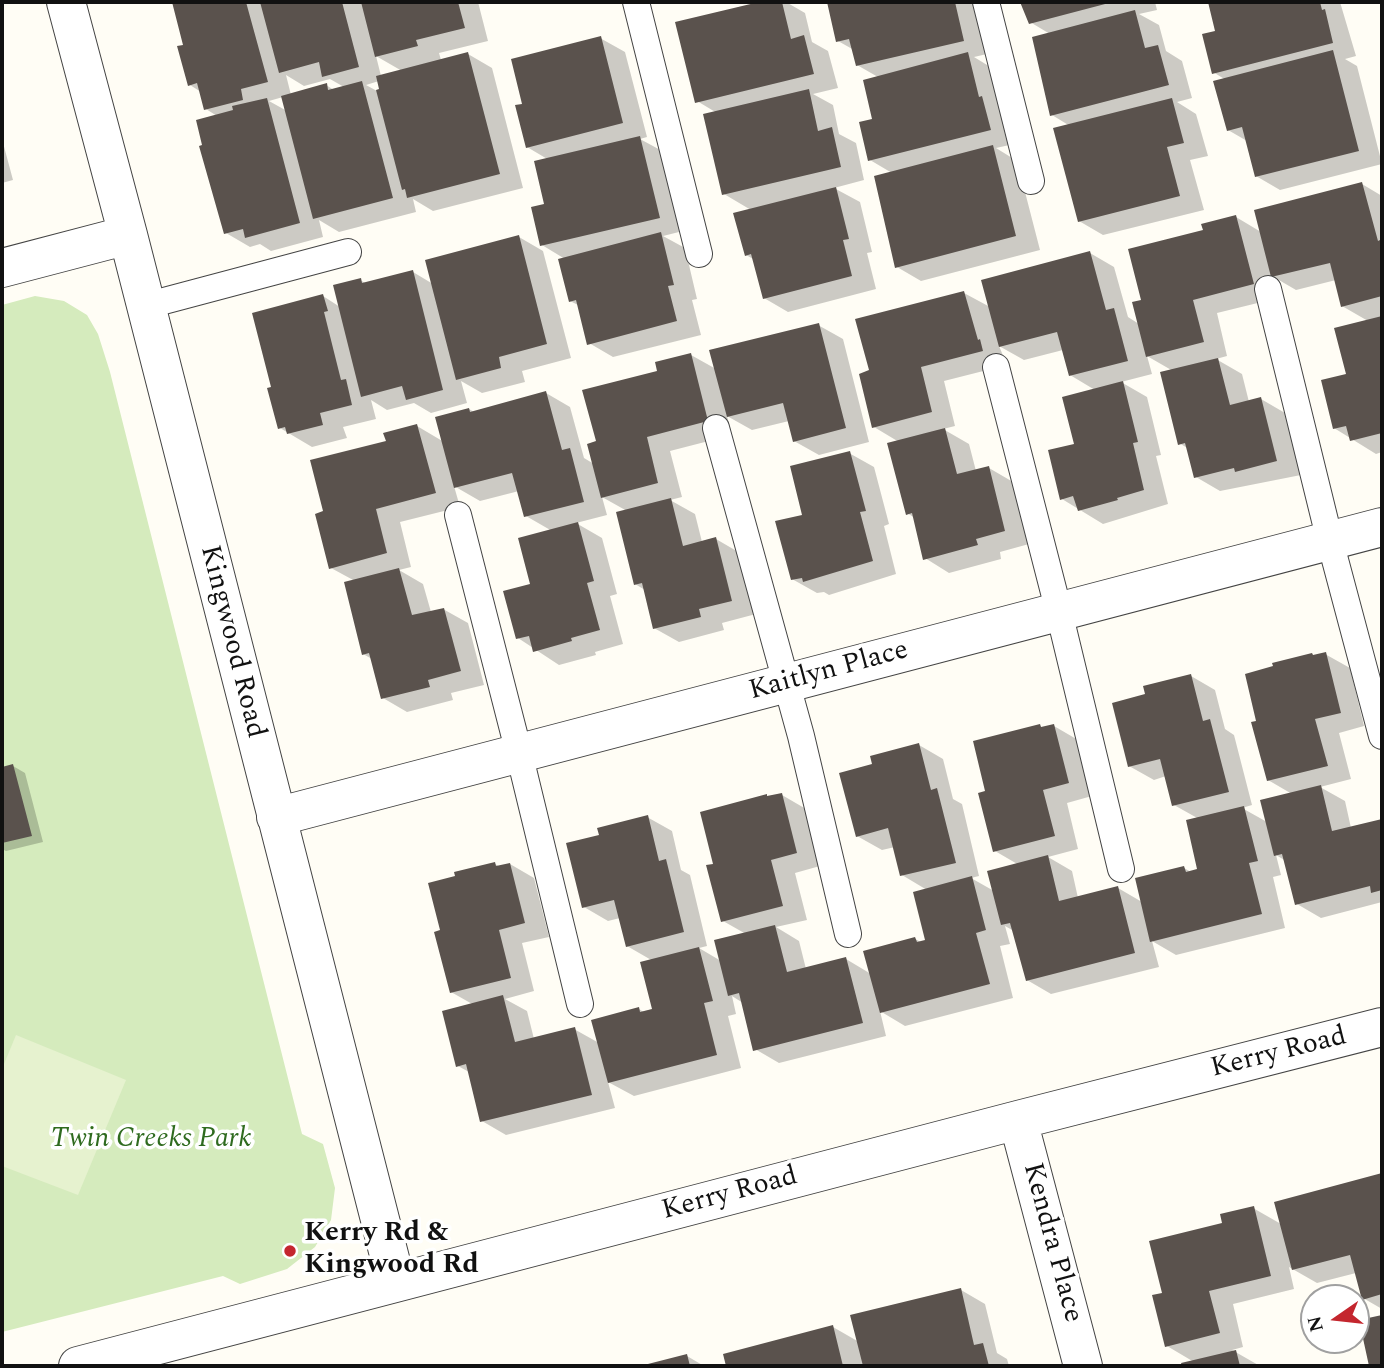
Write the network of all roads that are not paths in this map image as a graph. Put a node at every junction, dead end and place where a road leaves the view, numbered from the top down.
1 (66, 2) edge
2 (636, 2) edge
3 (986, 2) edge
4 (1031, 181) dead end
5 (128, 235) junction
6 (348, 252) dead end
7 (699, 254) dead end
8 (2, 268) edge
9 (1268, 289) dead end
10 (145, 306) junction
11 (996, 367) dead end
12 (716, 428) dead end
13 (458, 515) dead end
14 (1382, 527) edge
15 (1330, 541) junction
16 (1059, 612) junction
17 (787, 683) junction
18 (1382, 736) edge
19 (519, 753) junction
20 (276, 817) junction
21 (1121, 869) dead end
22 (848, 934) dead end
23 (580, 1004) dead end
24 (1382, 1027) edge
25 (1018, 1120) junction
26 (396, 1282) junction
27 (78, 1366) edge
28 (1083, 1366) edge

1 - 5 street, Kingwood Road
2 - 7 lane
3 - 4 lane
5 - 8 street
5 - 10 street, Kingwood Road
6 - 10 lane
9 - 15 lane
10 - 20 street, Kingwood Road
11 - 16 lane
12 - 17 lane
13 - 19 lane
14 - 15 street, Kaitlyn Place
15 - 16 street, Kaitlyn Place
15 - 18 lane
16 - 17 street, Kaitlyn Place
16 - 21 lane
17 - 19 street, Kaitlyn Place
17 - 22 lane
19 - 20 street, Kaitlyn Place
19 - 23 lane
20 - 26 street, Kingwood Road
24 - 25 street, Kerry Road
25 - 26 street, Kerry Road
25 - 28 street, Kendra Place
26 - 27 street, Kerry Road

